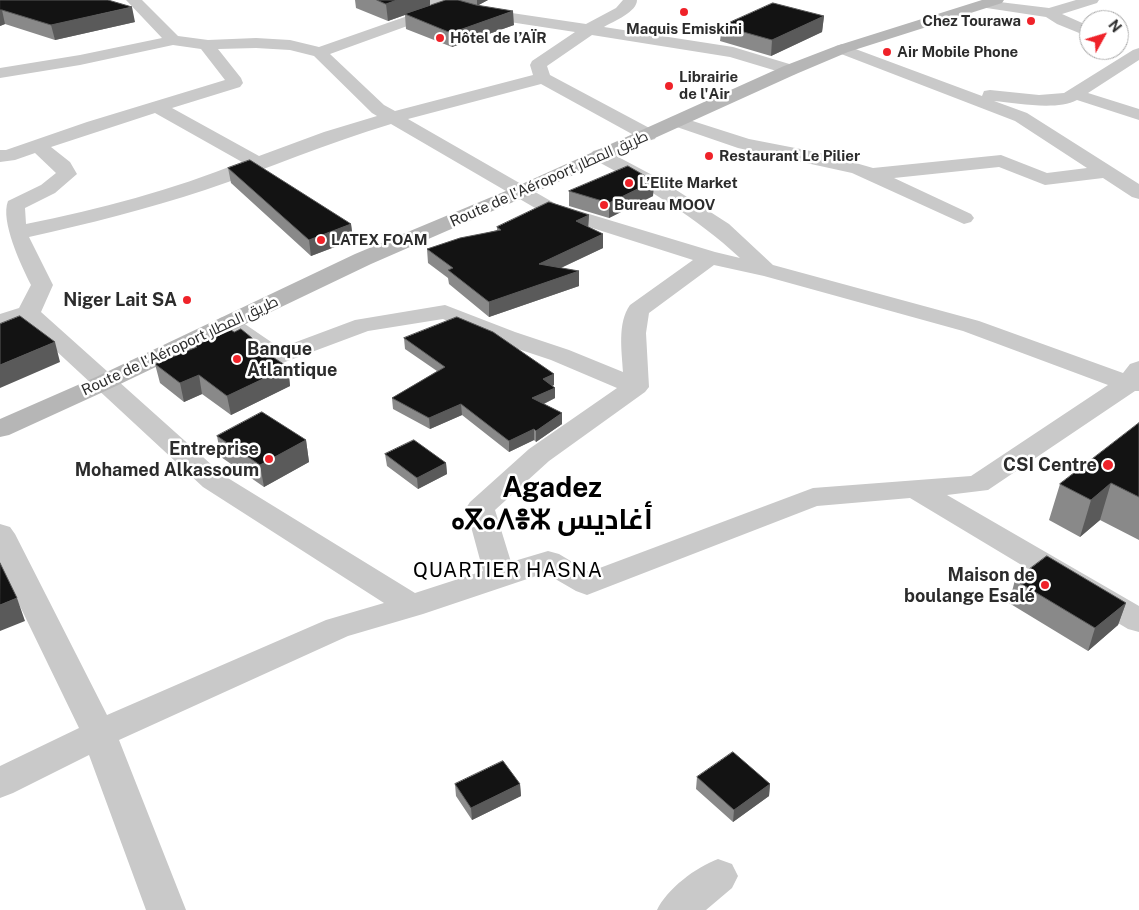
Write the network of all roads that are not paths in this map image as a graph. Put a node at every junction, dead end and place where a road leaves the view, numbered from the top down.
1 (132, 0) edge
2 (432, 0) edge
3 (630, 0) edge
4 (1092, 0) edge
5 (991, 2) edge
6 (449, 6) junction
7 (1050, 13) junction
8 (1079, 28) edge
9 (588, 30) junction
10 (173, 40) junction
11 (208, 45) junction
12 (842, 49) junction
13 (1135, 49) edge
14 (320, 52) junction
15 (790, 70) junction
16 (0, 73) edge
17 (543, 78) junction
18 (956, 92) junction
19 (1075, 94) junction
20 (158, 107) junction
21 (1139, 114) edge
22 (391, 118) junction
23 (677, 121) junction
24 (648, 135) junction
25 (38, 146) junction
26 (600, 155) junction
27 (0, 156) edge
28 (258, 163) junction
29 (1106, 172) junction
30 (870, 174) junction
31 (520, 192) junction
32 (1139, 193) edge
33 (8, 212) edge
34 (964, 218) dead end
35 (16, 233) junction
36 (710, 258) junction
37 (767, 270) junction
38 (29, 313) junction
39 (0, 322) edge
40 (228, 323) junction
41 (1135, 379) edge
42 (105, 382) junction
43 (636, 387) junction
44 (0, 429) edge
45 (915, 489) junction
46 (0, 534) edge
47 (500, 577) junction
48 (412, 606) junction
49 (1139, 622) edge
50 (99, 734) junction
51 (0, 783) edge
52 (718, 876) dead end
53 (166, 910) edge
54 (677, 910) edge

1 - 10 street
2 - 6 street
3 - 9 street
4 - 7 street
5 - 7 street
5 - 12 main road, Route de l'Aéroport طريق المطار
6 - 9 street
6 - 14 street
7 - 8 street
9 - 15 street
9 - 17 street
10 - 11 street
10 - 16 street
11 - 14 street
11 - 20 street
12 - 15 main road, Route de l'Aéroport طريق المطار
12 - 18 street
13 - 19 street
14 - 22 street
15 - 23 main road, Route de l'Aéroport طريق المطار
17 - 22 street
17 - 24 street
18 - 19 street
18 - 29 street
19 - 21 street
20 - 25 street
20 - 28 street
22 - 28 street
22 - 31 street
23 - 24 main road, Route de l'Aéroport طريق المطار
23 - 30 street
24 - 26 main road, Route de l'Aéroport طريق المطار
25 - 27 street
25 - 33 street
26 - 31 main road, Route de l'Aéroport طريق المطار
26 - 37 street
28 - 35 street
29 - 30 street
29 - 32 street
30 - 34 street
31 - 36 street
31 - 40 main road, Route de l'Aéroport طريق المطار
33 - 35 street
35 - 38 street
36 - 37 street
36 - 43 street
37 - 41 street
38 - 39 street
38 - 42 street
40 - 42 main road, Route de l'Aéroport طريق المطار
40 - 43 street
41 - 45 street
42 - 44 main road, Route de l'Aéroport طريق المطار
42 - 48 street
43 - 47 street
45 - 47 street
45 - 49 street
46 - 50 street
47 - 48 street
48 - 50 street
50 - 51 street
50 - 53 street
52 - 54 street

